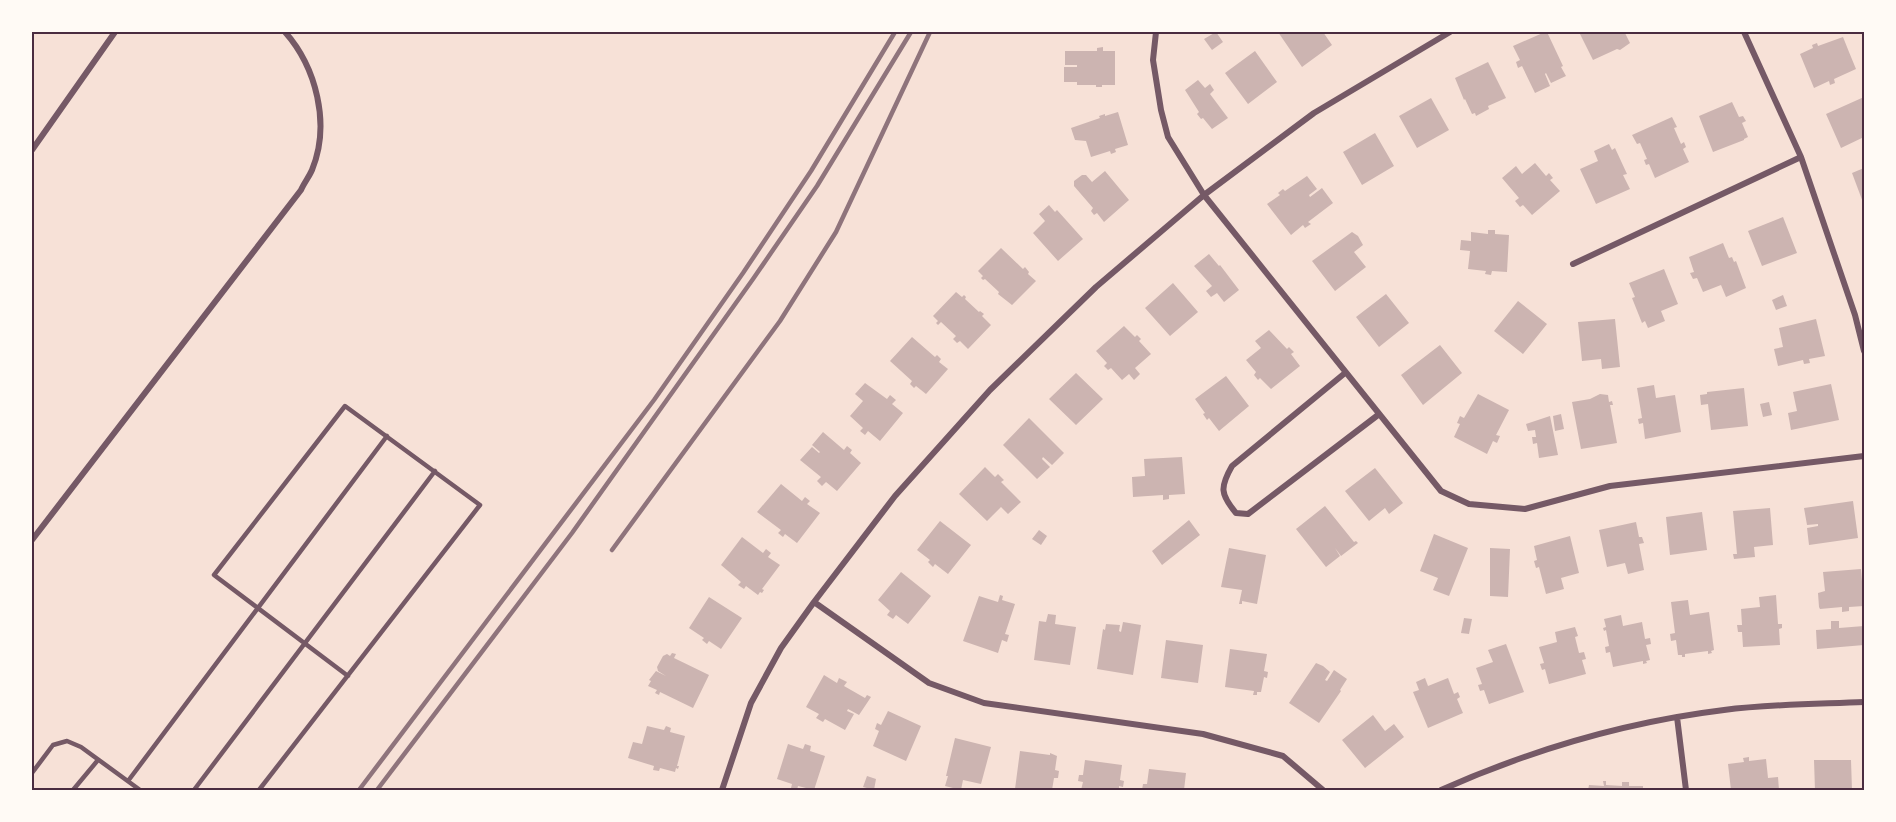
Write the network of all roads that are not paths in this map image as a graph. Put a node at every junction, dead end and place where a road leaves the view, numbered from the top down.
1 (115, 32) edge
2 (285, 32) edge
3 (1156, 32) edge
4 (1450, 32) edge
5 (1744, 32) edge
6 (32, 150) edge
7 (1801, 157) junction
8 (1204, 195) junction
9 (1573, 264) dead end
10 (1864, 351) edge
11 (1345, 373) junction
12 (1378, 415) junction
13 (387, 436) junction
14 (1864, 456) edge
15 (435, 471) junction
16 (32, 540) edge
17 (814, 602) junction
18 (258, 608) junction
19 (304, 643) junction
20 (348, 676) junction
21 (1864, 702) edge
22 (1677, 717) junction
23 (98, 760) junction
24 (32, 773) edge
25 (128, 782) junction
26 (72, 790) edge
27 (140, 790) edge
28 (194, 790) edge
29 (260, 790) edge
30 (722, 790) edge
31 (1323, 790) edge
32 (1440, 790) edge
33 (1686, 790) edge

1 - 6 street
2 - 16 street
3 - 8 street
4 - 8 street
5 - 7 street
7 - 9 street
7 - 10 street
8 - 11 street
8 - 17 street
11 - 12 street
11 - 12 street
12 - 14 street
13 - 15 lane
13 - 18 lane
13 - 18 lane
15 - 19 lane
15 - 20 lane
17 - 30 street
17 - 31 street
18 - 19 lane
18 - 25 lane
19 - 20 lane
19 - 28 lane
20 - 29 lane
21 - 22 street
22 - 32 street
22 - 33 street
23 - 24 lane
23 - 25 lane
23 - 26 lane
25 - 27 lane

